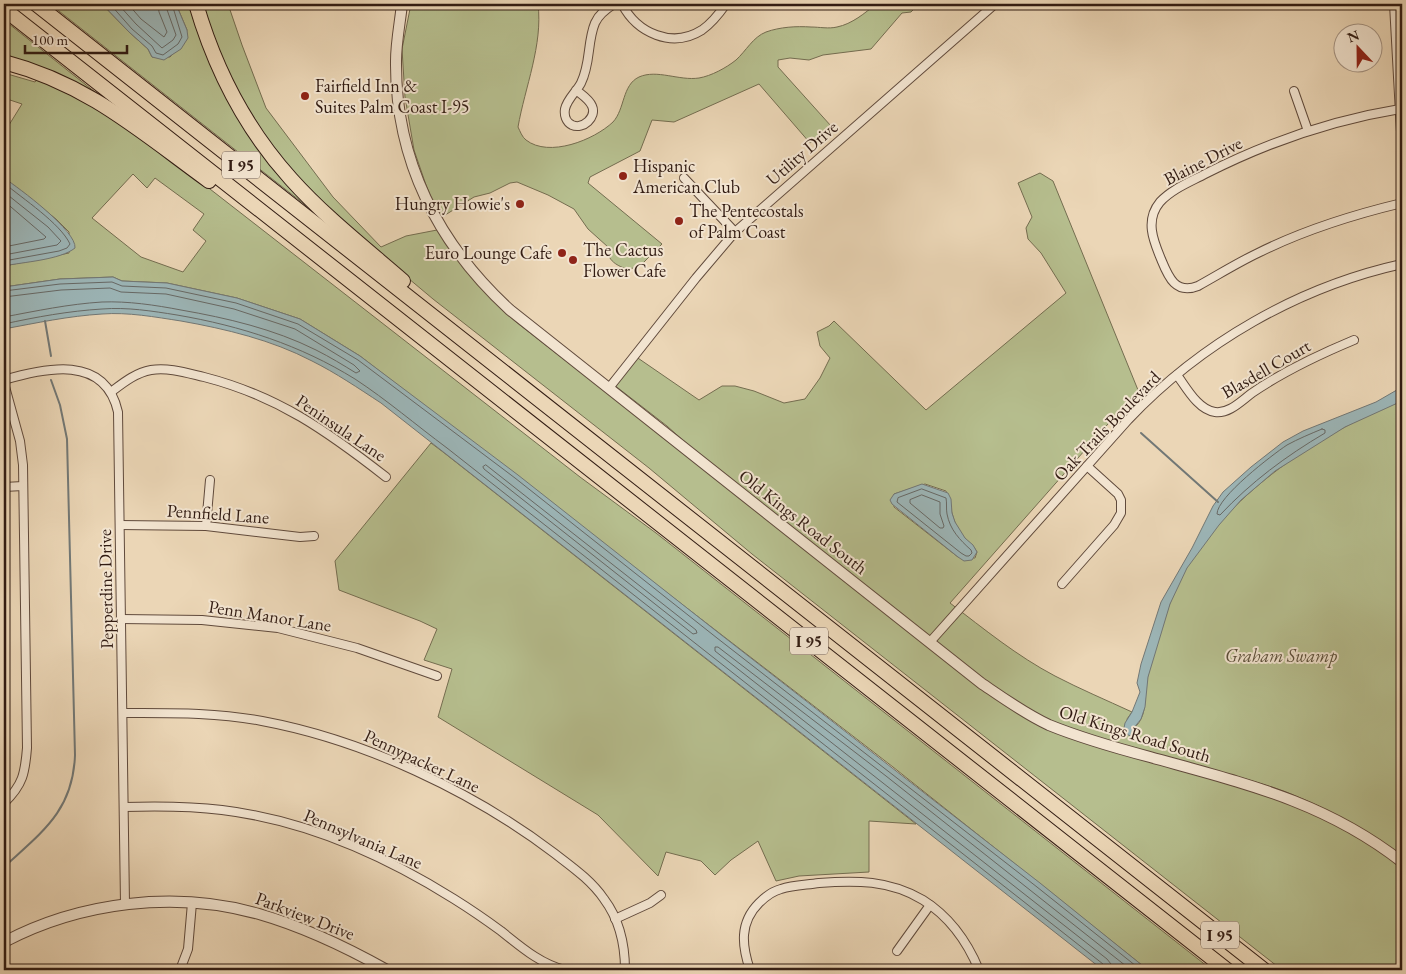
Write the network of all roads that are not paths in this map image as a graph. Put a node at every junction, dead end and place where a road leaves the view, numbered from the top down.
1 (36, 4) edge
2 (196, 4) edge
3 (402, 4) edge
4 (614, 4) edge
5 (622, 4) edge
6 (726, 4) edge
7 (995, 4) edge
8 (1394, 4) edge
9 (4, 9) edge
10 (4, 62) edge
11 (576, 90) junction
12 (1294, 91) dead end
13 (1400, 109) junction
14 (1308, 131) junction
15 (1402, 150) edge
16 (684, 178) dead end
17 (1402, 203) edge
18 (736, 232) junction
19 (1402, 264) edge
20 (392, 313) junction
21 (447, 326) junction
22 (1354, 340) dead end
23 (1177, 375) junction
24 (4, 382) edge
25 (609, 388) junction
26 (111, 392) junction
27 (1087, 466) junction
28 (386, 477) dead end
29 (210, 480) dead end
30 (4, 486) edge
31 (24, 486) junction
32 (120, 525) junction
33 (206, 526) junction
34 (314, 536) dead end
35 (1062, 584) dead end
36 (121, 619) junction
37 (930, 642) junction
38 (437, 676) dead end
39 (123, 713) junction
40 (4, 803) edge
41 (124, 807) junction
42 (1402, 862) edge
43 (661, 895) dead end
44 (192, 903) junction
45 (125, 904) junction
46 (930, 905) junction
47 (615, 919) junction
48 (4, 942) edge
49 (897, 951) dead end
50 (180, 970) edge
51 (387, 970) edge
52 (565, 970) edge
53 (625, 970) edge
54 (750, 970) edge
55 (979, 970) edge
56 (1227, 970) edge
57 (1264, 970) edge

1 - 21 highway, I 95
2 - 21 highway
3 - 25 street, Old Kings Road South
4 - 11 street
5 - 6 street
7 - 18 street, Utility Drive
8 - 13 street
9 - 20 highway, I 95
10 - 20 highway
11 - 11 street
12 - 14 street
13 - 14 street, Blaine Drive
13 - 15 street
14 - 17 street, Blaine Drive
16 - 18 street
18 - 25 street, Utility Drive
19 - 23 street, Oak Trails Boulevard
20 - 56 highway, I 95
21 - 57 highway, I 95
22 - 23 street, Blasdell Court
23 - 27 street, Oak Trails Boulevard
24 - 26 street
24 - 31 street
25 - 37 street, Old Kings Road South
26 - 28 street, Peninsula Lane
26 - 32 street, Pepperdine Drive
27 - 35 street
27 - 37 street, Oak Trails Boulevard
29 - 33 street
30 - 31 street
31 - 40 street
32 - 33 street, Pennfield Lane
32 - 36 street, Pepperdine Drive
33 - 34 street, Pennfield Lane
36 - 38 street, Penn Manor Lane
36 - 39 street, Pepperdine Drive
37 - 42 street, Old Kings Road South
39 - 41 street, Pepperdine Drive
39 - 47 street, Pennypacker Lane
41 - 45 street, Pepperdine Drive
41 - 52 street, Pennsylvania Lane
43 - 47 street
44 - 45 street, Parkview Drive
44 - 50 street
44 - 51 street, Parkview Drive
45 - 48 street, Parkview Drive
46 - 49 street
46 - 54 street
46 - 55 street
47 - 53 street, Pennypacker Lane

